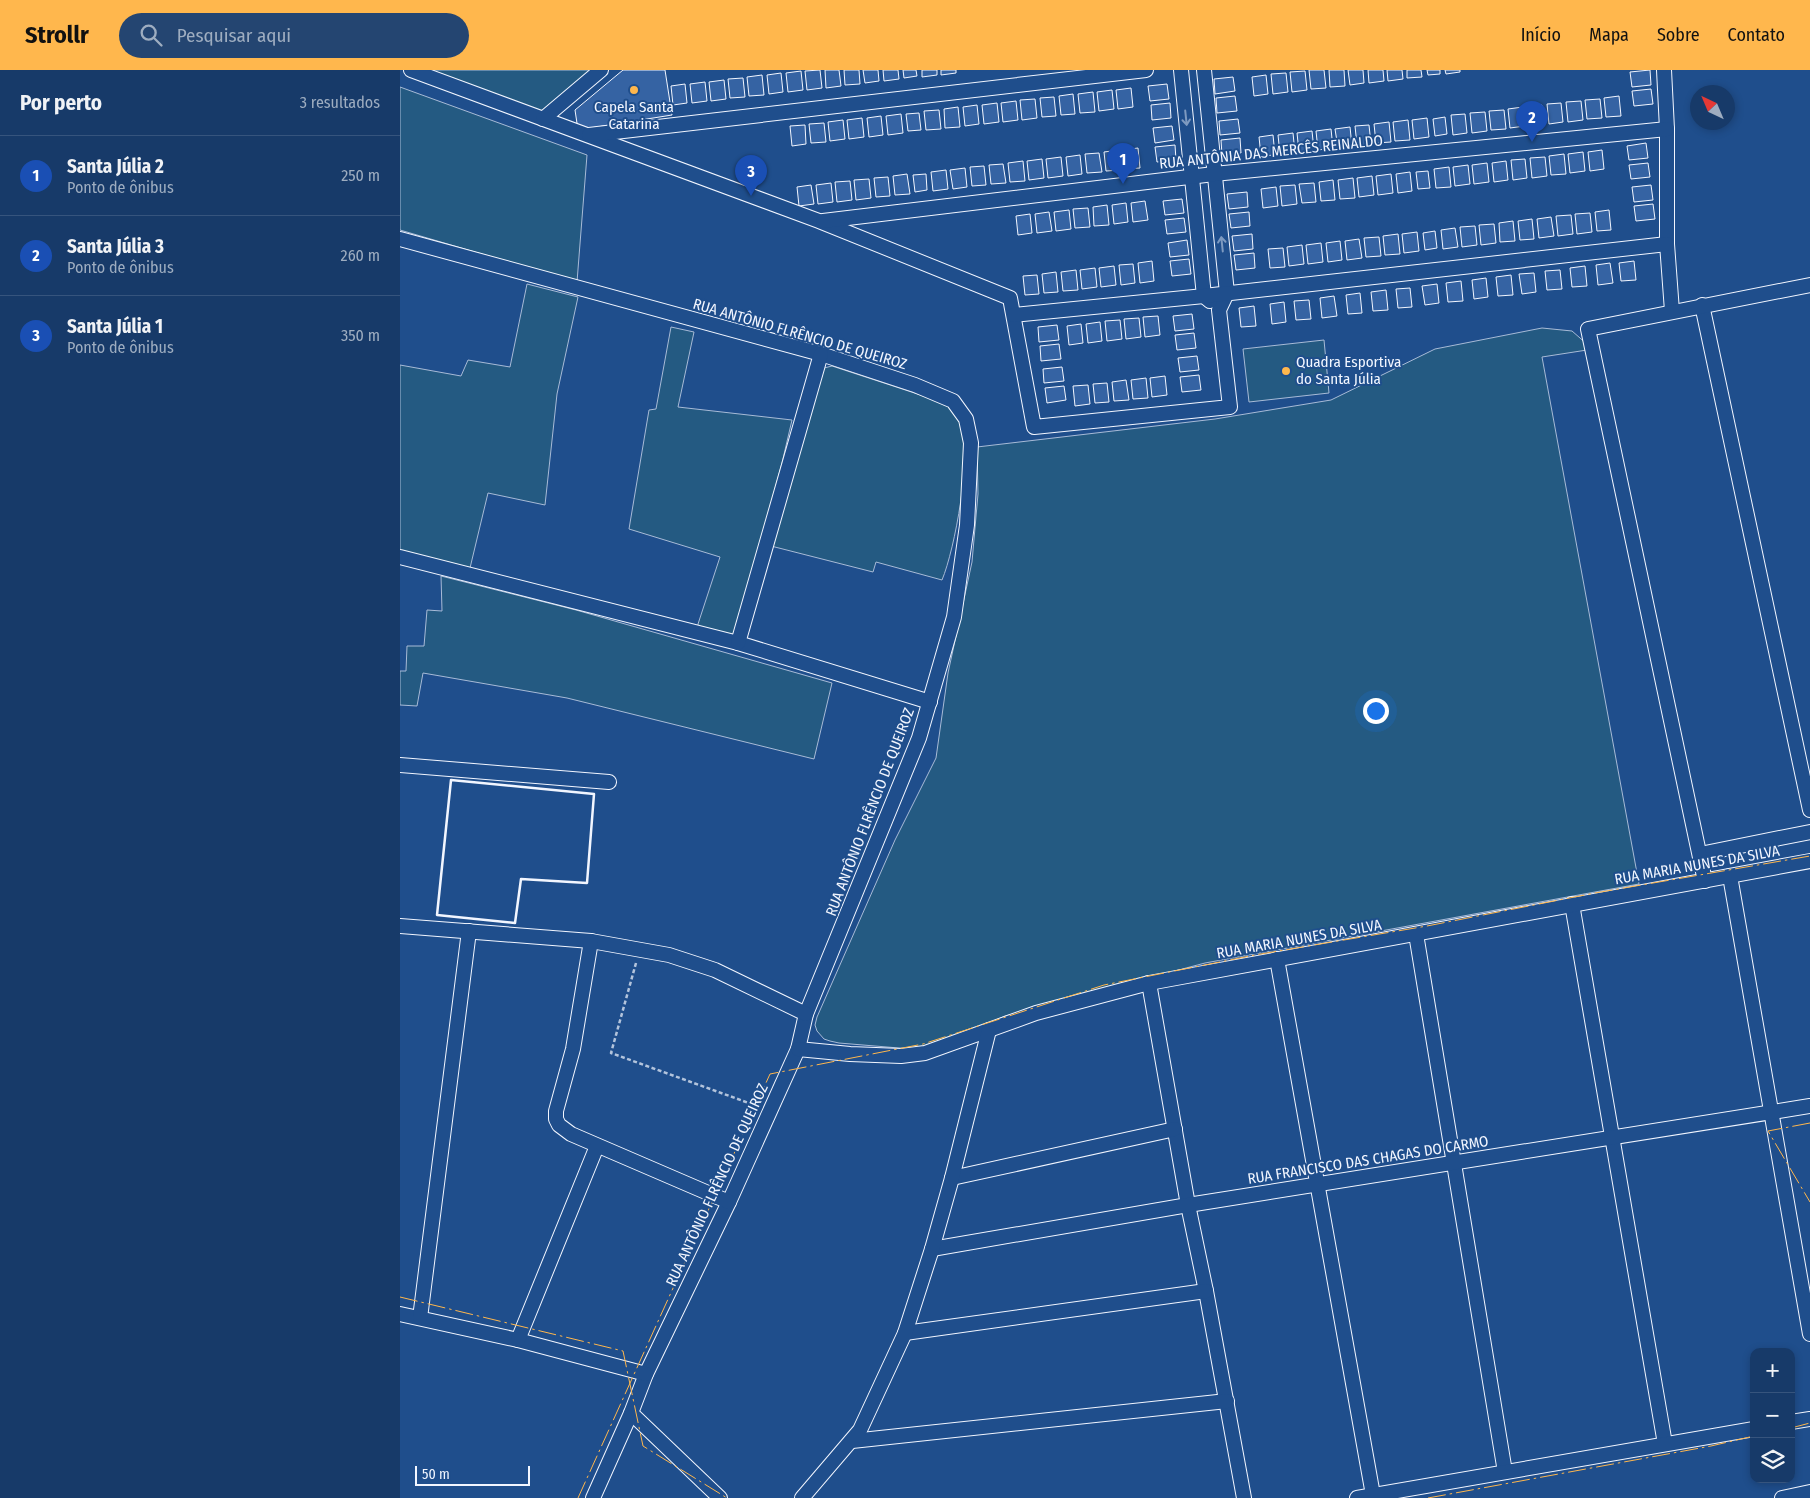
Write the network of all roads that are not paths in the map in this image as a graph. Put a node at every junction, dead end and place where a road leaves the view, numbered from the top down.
1 (411, 70) edge
2 (601, 70) edge
3 (1146, 70) edge
4 (1181, 70) edge
5 (1204, 70) edge
6 (1664, 70) edge
7 (543, 119) junction
8 (1667, 129) junction
9 (586, 135) junction
10 (1214, 174) junction
11 (1192, 176) junction
12 (819, 221) junction
13 (400, 239) edge
14 (1667, 244) junction
15 (1810, 285) edge
16 (1227, 293) junction
17 (1204, 296) junction
18 (1702, 305) junction
19 (1219, 310) junction
20 (1672, 311) junction
21 (1014, 315) junction
22 (821, 354) junction
23 (400, 557) edge
24 (738, 643) junction
25 (930, 702) junction
26 (400, 765) edge
27 (609, 782) dead end
28 (1810, 810) edge
29 (1810, 832) edge
30 (1700, 854) junction
31 (1810, 861) edge
32 (1730, 876) junction
33 (1705, 880) junction
34 (1572, 904) junction
35 (400, 926) edge
36 (469, 931) junction
37 (1416, 934) junction
38 (591, 942) junction
39 (1277, 959) junction
40 (1149, 983) junction
41 (806, 1014) junction
42 (989, 1030) junction
43 (798, 1049) junction
44 (1810, 1106) edge
45 (1771, 1112) junction
46 (1175, 1129) junction
47 (1612, 1138) junction
48 (597, 1146) junction
49 (1454, 1163) junction
50 (952, 1178) junction
51 (1317, 1185) junction
52 (729, 1202) junction
53 (1188, 1205) junction
54 (932, 1249) junction
55 (1206, 1291) junction
56 (400, 1314) edge
57 (420, 1318) junction
58 (905, 1333) junction
59 (1810, 1334) edge
60 (518, 1340) junction
61 (646, 1374) junction
62 (1227, 1401) junction
63 (631, 1413) junction
64 (1810, 1419) edge
65 (1795, 1421) edge
66 (1750, 1430) edge
67 (852, 1441) junction
68 (1665, 1444) junction
69 (1504, 1472) junction
70 (1810, 1492) edge
71 (1373, 1495) junction
72 (593, 1498) edge
73 (720, 1498) edge
74 (802, 1498) edge
75 (1244, 1498) edge
76 (1357, 1498) edge
77 (1782, 1498) edge

1 - 7 street
2 - 7 street
3 - 9 street
4 -> 11 street
5 - 10 street
6 - 8 street
7 - 9 street
8 - 10 street, RUA ANTÔNIA DAS MERCÊS REINALDO
8 - 14 street
9 - 12 street
10 - 11 street, RUA ANTÔNIA DAS MERCÊS REINALDO
16 -> 10 street
11 - 12 street, RUA ANTÔNIA DAS MERCÊS REINALDO
11 - 17 street
12 - 21 street
13 - 22 street, RUA ANTÔNIO FLRÊNCIO DE QUEIROZ
14 - 16 street
14 - 20 street
15 - 18 street
16 - 17 street
16 - 19 street
17 - 19 street
17 - 21 street
18 - 20 street
18 - 28 street
19 - 21 street
20 - 30 street
22 - 24 street
22 - 25 street, RUA ANTÔNIO FLRÊNCIO DE QUEIROZ
23 - 24 street
24 - 25 street
25 - 41 street, RUA ANTÔNIO FLRÊNCIO DE QUEIROZ
26 - 27 street
29 - 30 street
30 - 33 street
31 - 32 street, RUA MARIA NUNES DA SILVA
32 - 33 street, RUA MARIA NUNES DA SILVA
32 - 45 street
33 - 34 street, RUA MARIA NUNES DA SILVA
34 - 37 street, RUA MARIA NUNES DA SILVA
34 - 47 street
35 - 36 street
36 - 38 street
36 - 57 street
37 - 39 street, RUA MARIA NUNES DA SILVA
37 - 49 street
38 - 41 street
38 - 48 street
39 - 40 street, RUA MARIA NUNES DA SILVA
39 - 51 street
40 - 42 street, RUA MARIA NUNES DA SILVA
40 - 46 street
41 - 43 street, RUA ANTÔNIO FLRÊNCIO DE QUEIROZ
42 - 43 street, RUA MARIA NUNES DA SILVA
42 - 50 street
43 - 52 street, RUA ANTÔNIO FLRÊNCIO DE QUEIROZ
44 - 45 street, RUA FRANCISCO DAS CHAGAS DO CARMO
45 - 47 street, RUA FRANCISCO DAS CHAGAS DO CARMO
45 - 59 street
46 - 50 street
46 - 53 street
47 - 49 street, RUA FRANCISCO DAS CHAGAS DO CARMO
47 - 68 street
48 - 52 street
48 - 60 street
49 - 51 street, RUA FRANCISCO DAS CHAGAS DO CARMO
49 - 69 street
50 - 54 street
51 - 53 street, RUA FRANCISCO DAS CHAGAS DO CARMO
51 - 71 street
52 - 61 street, RUA ANTÔNIO FLRÊNCIO DE QUEIROZ
53 - 54 street, RUA FRANCISCO DAS CHAGAS DO CARMO
53 - 55 street
54 - 58 street
55 - 58 street
55 - 62 street
56 - 57 street
57 - 60 street
58 - 67 street
60 - 61 street
61 - 63 street, RUA ANTÔNIO FLRÊNCIO DE QUEIROZ
62 - 67 street
62 - 75 street
63 - 72 street, RUA ANTÔNIO FLRÊNCIO DE QUEIROZ
63 - 73 street
64 - 65 street
66 - 68 street
67 - 74 street
68 - 69 street
69 - 71 street
70 - 77 street
71 - 76 street

